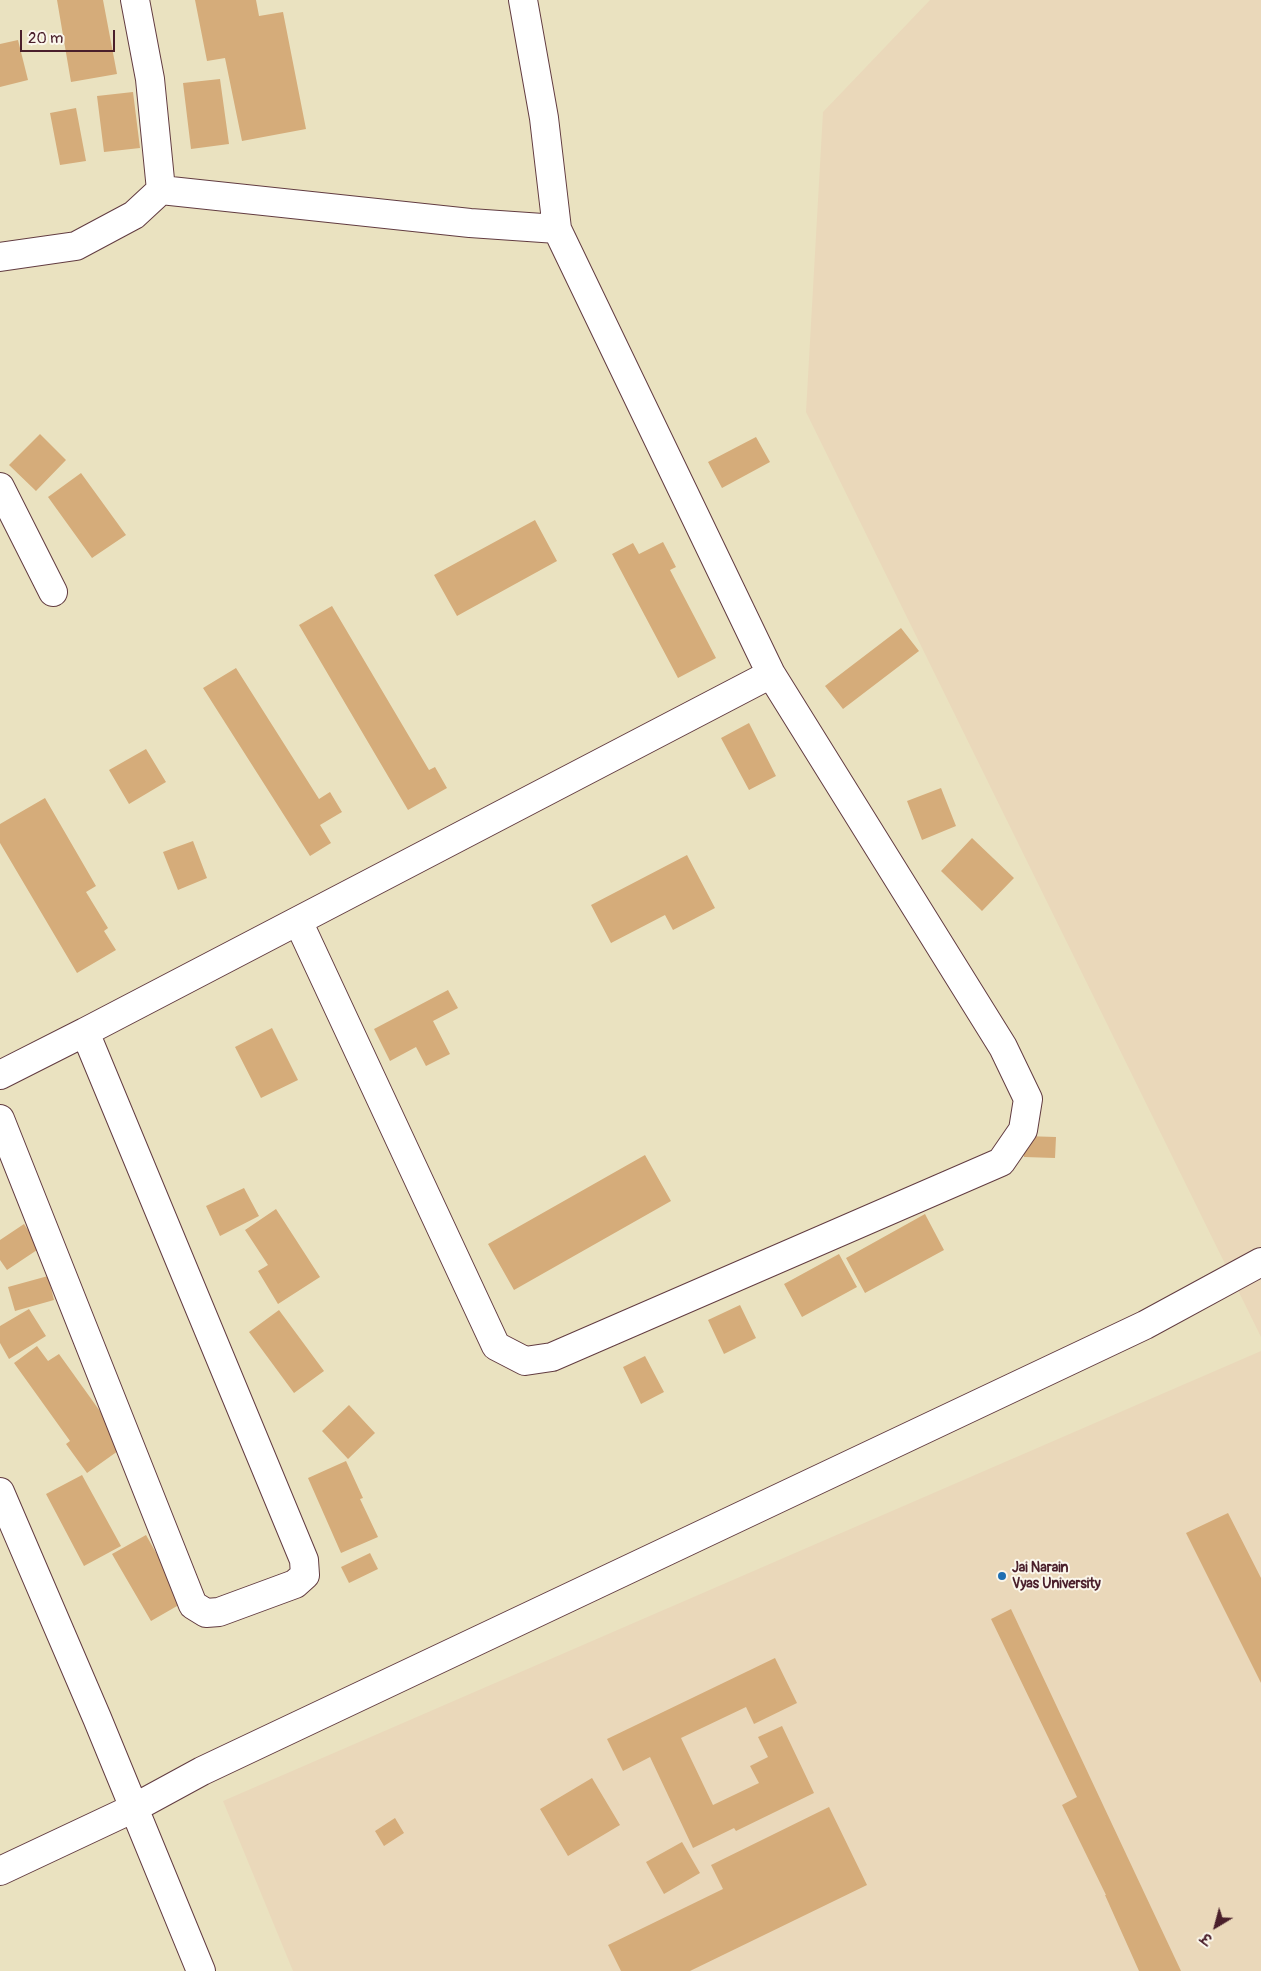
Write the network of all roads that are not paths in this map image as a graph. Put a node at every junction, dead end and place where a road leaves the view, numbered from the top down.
1 (135, 0) edge
2 (522, 0) edge
3 (161, 190) junction
4 (557, 230) junction
5 (0, 257) edge
6 (0, 487) edge
7 (53, 592) dead end
8 (771, 674) junction
9 (298, 921) junction
10 (85, 1032) junction
11 (0, 1075) edge
12 (0, 1119) edge
13 (1261, 1262) edge
14 (0, 1492) edge
15 (134, 1808) junction
16 (0, 1871) edge
17 (201, 1971) edge

1 - 3 street
2 - 4 street
3 - 4 street
3 - 5 street
4 - 8 street
6 - 7 street
8 - 9 street
8 - 9 street
9 - 10 street
10 - 11 street
10 - 12 street
13 - 15 street
14 - 15 street
15 - 16 street
15 - 17 street

